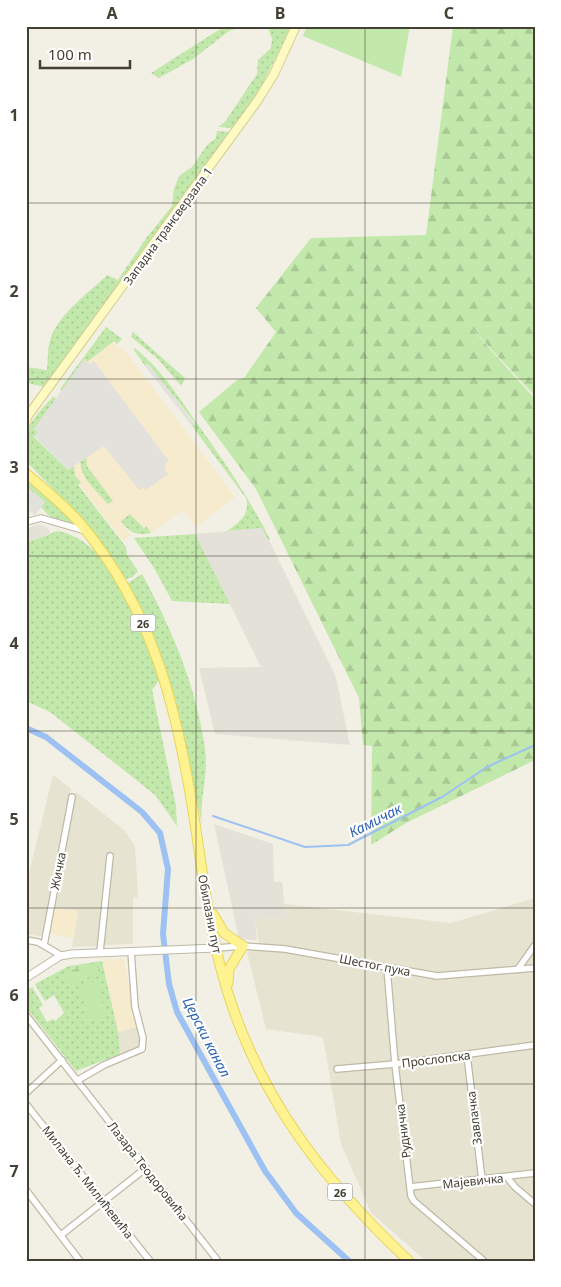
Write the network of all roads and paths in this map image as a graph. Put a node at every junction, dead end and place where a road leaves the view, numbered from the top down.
1 (296, 26) edge
2 (27, 420) edge
3 (26, 466) edge
4 (26, 472) edge
5 (37, 482) junction
6 (26, 522) edge
7 (86, 531) junction
8 (72, 797) dead end
9 (110, 856) dead end
10 (210, 910) junction
11 (26, 940) edge
12 (535, 945) edge
13 (44, 946) junction
14 (243, 946) junction
15 (216, 948) junction
16 (130, 951) junction
17 (100, 952) junction
18 (62, 956) junction
19 (387, 968) junction
20 (535, 968) edge
21 (518, 969) junction
22 (26, 978) edge
23 (227, 991) junction
24 (26, 1015) edge
25 (535, 1045) edge
26 (467, 1055) junction
27 (62, 1060) junction
28 (395, 1064) junction
29 (337, 1069) dead end
30 (78, 1080) junction
31 (26, 1093) edge
32 (26, 1104) edge
33 (146, 1168) junction
34 (535, 1174) edge
35 (508, 1177) junction
36 (482, 1180) junction
37 (410, 1187) junction
38 (26, 1190) edge
39 (104, 1201) junction
40 (535, 1204) edge
41 (61, 1235) junction
42 (80, 1261) edge
43 (150, 1261) edge
44 (218, 1261) edge
45 (409, 1261) edge
46 (484, 1261) edge

1 - 2 main road, Западна трансверзала 1
3 - 5 main road
4 - 5 main road, Обилазни пут / 26
5 - 7 main road, Обилазни пут / 26
6 - 7 street
7 - 10 main road, Обилазни пут / 26
8 - 13 street, Жичка
9 - 17 street
10 - 14 main road
10 - 15 main road, Обилазни пут / 26
11 - 13 street
12 - 21 street
13 - 18 street
14 - 15 street, Шестог пука
14 - 19 street, Шестог пука
14 - 23 main road
15 - 16 street
15 - 23 main road, Обилазни пут / 26
16 - 17 street
16 - 30 street
17 - 18 street
18 - 22 street
19 - 21 street, Шестог пука
19 - 28 street, Рудничка
20 - 21 street, Шестог пука
23 - 45 main road, Обилазни пут / 26
24 - 27 street, Лазара Теодоровића
25 - 26 street, Прослопска
26 - 28 street, Прослопска
26 - 36 street, Завлачка
27 - 30 street, Лазара Теодоровића
27 - 31 street
28 - 29 street, Прослопска
28 - 37 street, Рудничка
30 - 33 street, Лазара Теодоровића
32 - 39 street, Милана Ђ. Милићевића
33 - 39 street
33 - 44 street, Лазара Теодоровића
34 - 35 street, Мајевичка
35 - 36 street, Мајевичка
35 - 40 street
36 - 37 street, Мајевичка
37 - 46 street, Рудничка
38 - 41 street
39 - 41 street
39 - 43 street, Милана Ђ. Милићевића
41 - 42 street

